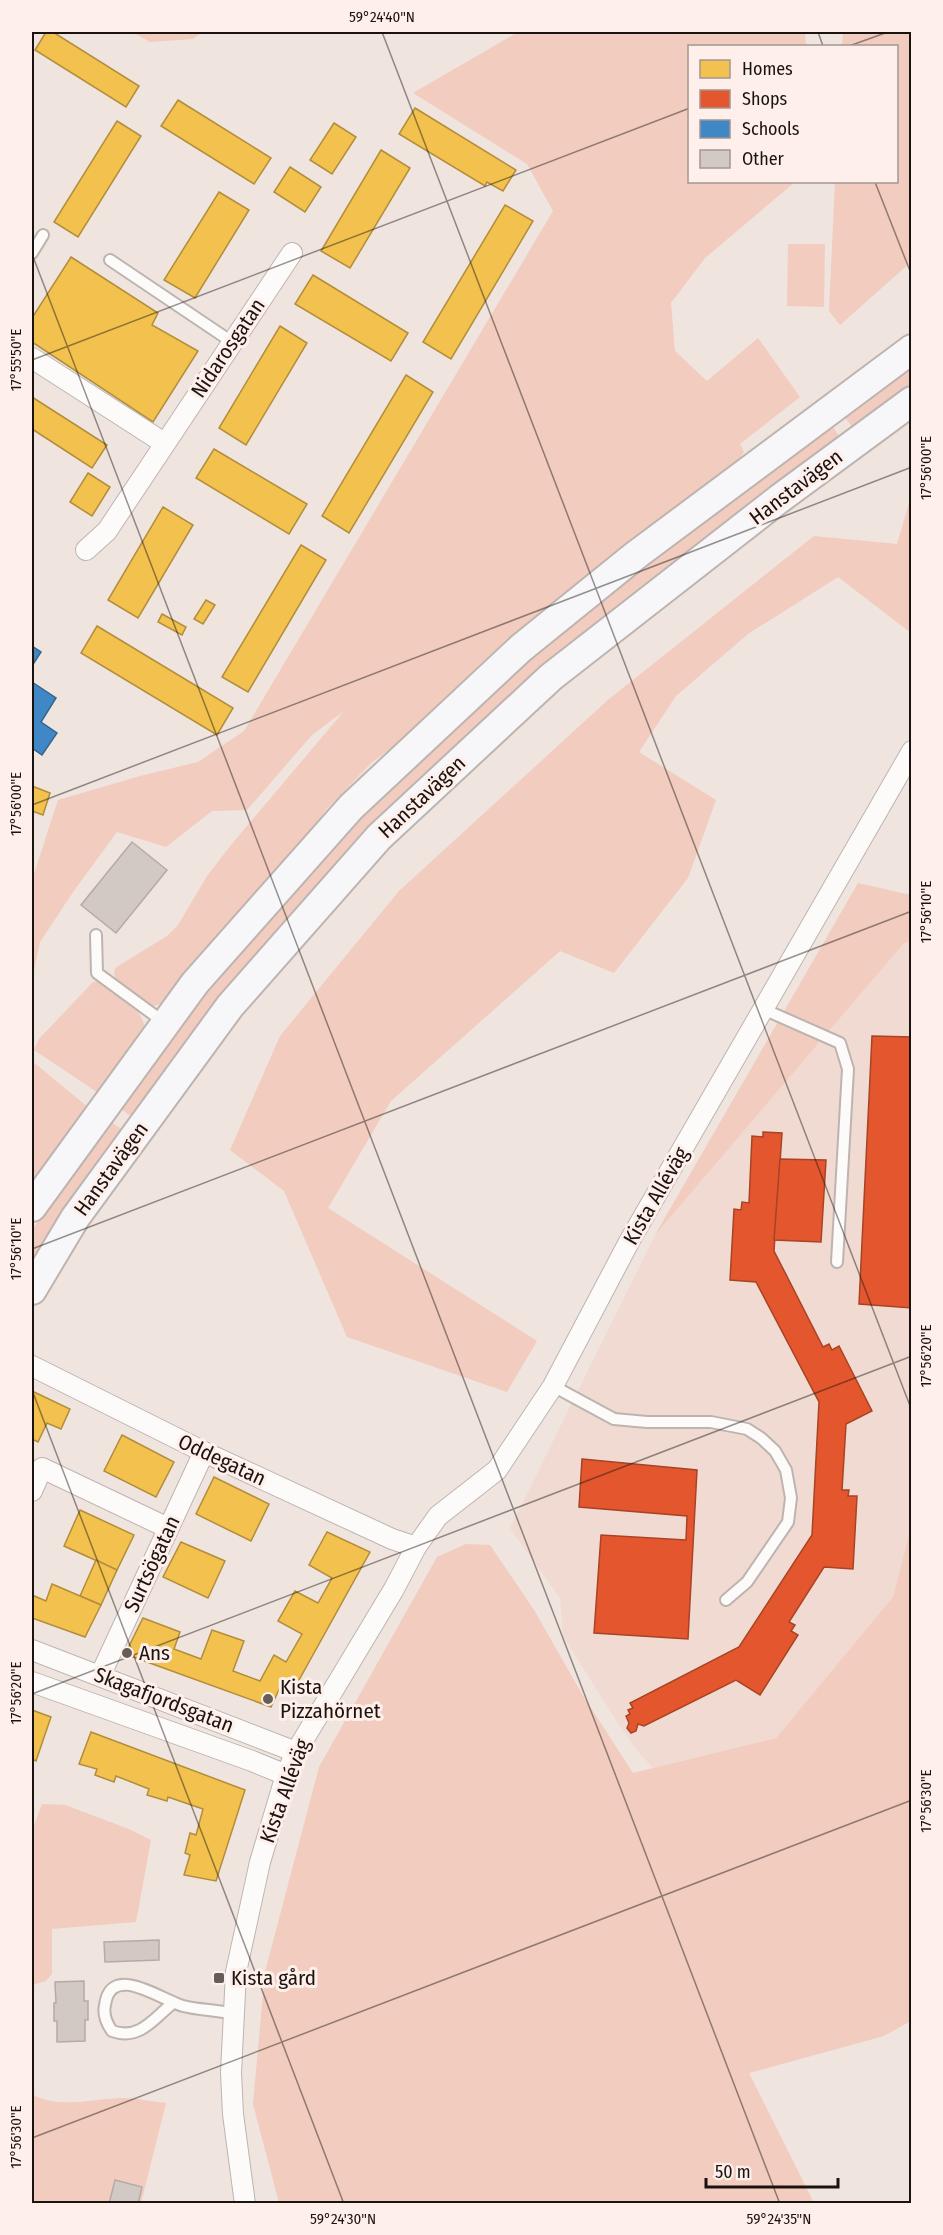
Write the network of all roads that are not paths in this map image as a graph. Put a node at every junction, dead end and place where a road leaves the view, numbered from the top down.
1 (43, 235) dead end
2 (32, 253) edge
3 (292, 253) dead end
4 (110, 260) dead end
5 (232, 342) junction
6 (912, 349) edge
7 (32, 358) edge
8 (912, 401) edge
9 (164, 443) junction
10 (86, 550) dead end
11 (912, 751) edge
12 (96, 935) dead end
13 (763, 1009) junction
14 (166, 1023) junction
15 (32, 1207) edge
16 (837, 1262) dead end
17 (32, 1290) edge
18 (32, 1366) edge
19 (553, 1386) junction
20 (204, 1452) junction
21 (32, 1491) edge
22 (168, 1528) junction
23 (416, 1547) junction
24 (726, 1600) dead end
25 (32, 1650) edge
26 (100, 1676) junction
27 (32, 1682) edge
28 (296, 1752) junction
29 (286, 1775) junction
30 (173, 2003) junction
31 (234, 2014) junction
32 (245, 2204) edge

1 - 2 lane
3 - 5 street, Nidarosgatan
4 - 5 lane
5 - 9 street, Nidarosgatan
6 - 14 main road, Hanstavägen
7 - 9 street
8 - 17 main road, Hanstavägen
9 - 10 street, Nidarosgatan
11 - 13 street, Kista Alléväg
12 - 14 lane
13 - 16 lane
13 - 19 street, Kista Alléväg
14 - 15 main road, Hanstavägen
18 - 20 street, Oddegatan
19 - 23 street, Kista Alléväg
19 - 24 lane
20 - 22 street, Surtsögatan
20 - 23 street, Oddegatan
21 - 22 street
22 - 26 street, Surtsögatan
23 - 28 street, Kista Alléväg
25 - 26 street, Skagafjordsgatan
26 - 28 street, Skagafjordsgatan
27 - 29 street, Skagafjordsgatan
28 - 29 street, Kista Alléväg
29 - 31 street, Kista Alléväg
30 - 30 lane
30 - 31 lane
31 - 32 street, Kista Alléväg

